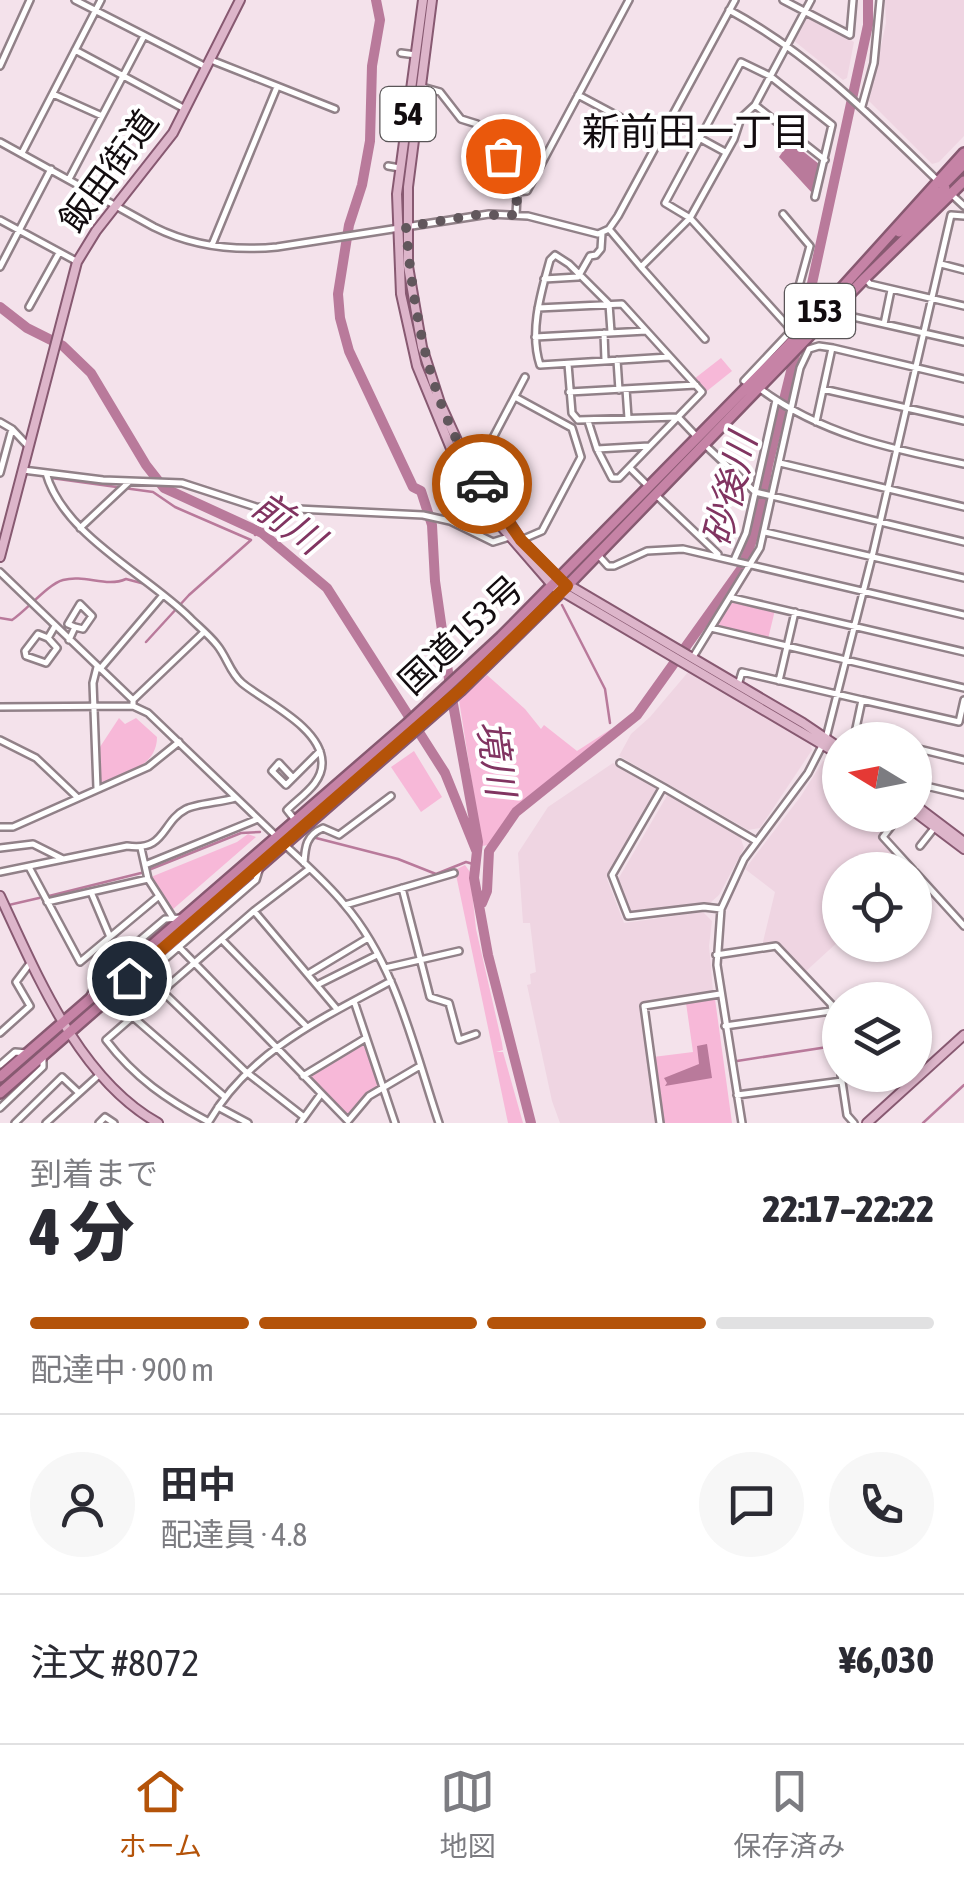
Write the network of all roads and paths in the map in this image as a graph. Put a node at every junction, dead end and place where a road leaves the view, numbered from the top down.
1 (30, 0) edge
2 (75, 0) edge
3 (101, 0) edge
4 (240, 0) edge
5 (423, 0) edge
6 (432, 0) edge
7 (629, 0) edge
8 (735, 0) edge
9 (783, 0) edge
10 (811, 0) edge
11 (853, 0) edge
12 (880, 0) edge
13 (729, 10) junction
14 (94, 12) junction
15 (805, 12) junction
16 (144, 36) junction
17 (787, 45) junction
18 (75, 50) junction
19 (401, 54) dead end
20 (416, 55) junction
21 (209, 64) junction
22 (0, 66) edge
23 (123, 76) junction
24 (770, 76) junction
25 (422, 86) junction
26 (277, 87) junction
27 (52, 94) junction
28 (578, 95) junction
29 (755, 105) junction
30 (862, 106) junction
31 (185, 109) junction
32 (335, 109) dead end
33 (102, 116) junction
34 (670, 122) junction
35 (660, 138) junction
36 (700, 138) junction
37 (0, 142) edge
38 (726, 152) junction
39 (964, 153) edge
40 (22, 154) junction
41 (825, 160) junction
42 (964, 164) edge
43 (388, 166) dead end
44 (400, 168) junction
45 (52, 169) junction
46 (68, 179) junction
47 (964, 181) edge
48 (944, 187) junction
49 (518, 192) junction
50 (816, 197) dead end
51 (964, 206) edge
52 (115, 208) junction
53 (783, 214) dead end
54 (516, 215) junction
55 (964, 216) edge
56 (690, 218) junction
57 (0, 220) edge
58 (402, 228) junction
59 (609, 228) junction
60 (20, 229) junction
61 (602, 233) junction
62 (212, 245) junction
63 (60, 252) junction
64 (78, 262) junction
65 (941, 264) junction
66 (0, 267) edge
67 (641, 268) junction
68 (964, 270) edge
69 (580, 274) junction
70 (865, 278) junction
71 (544, 280) junction
72 (891, 290) junction
73 (932, 299) junction
74 (609, 304) junction
75 (964, 306) edge
76 (29, 307) dead end
77 (538, 308) junction
78 (840, 314) dead end
79 (884, 324) junction
80 (646, 330) junction
81 (607, 333) junction
82 (924, 333) junction
83 (535, 336) junction
84 (798, 337) junction
85 (705, 338) dead end
86 (964, 342) edge
87 (832, 348) junction
88 (669, 357) junction
89 (617, 360) junction
90 (604, 361) junction
91 (568, 364) junction
92 (916, 368) junction
93 (525, 377) dead end
94 (964, 379) edge
95 (744, 381) dead end
96 (696, 385) junction
97 (759, 388) junction
98 (623, 389) junction
99 (823, 389) junction
100 (570, 392) junction
101 (516, 397) junction
102 (776, 400) junction
103 (907, 409) junction
104 (791, 410) junction
105 (678, 417) junction
106 (628, 418) junction
107 (588, 420) junction
108 (0, 422) edge
109 (816, 422) junction
110 (964, 422) edge
111 (12, 429) junction
112 (700, 441) junction
113 (650, 446) junction
114 (28, 447) junction
115 (597, 449) junction
116 (898, 450) junction
117 (780, 462) junction
118 (964, 464) edge
119 (630, 468) junction
120 (23, 470) junction
121 (474, 472) junction
122 (0, 473) edge
123 (46, 474) junction
124 (129, 481) junction
125 (888, 488) junction
126 (652, 490) junction
127 (755, 492) junction
128 (773, 497) junction
129 (964, 506) edge
130 (880, 523) junction
131 (80, 528) junction
132 (765, 532) junction
133 (508, 538) junction
134 (521, 540) junction
135 (964, 542) edge
136 (596, 554) junction
137 (0, 557) edge
138 (720, 557) junction
139 (872, 558) junction
140 (735, 561) junction
141 (750, 564) junction
142 (0, 572) edge
143 (964, 578) edge
144 (560, 586) junction
145 (864, 592) junction
146 (163, 595) junction
147 (732, 597) junction
148 (794, 612) junction
149 (964, 615) edge
150 (55, 626) junction
151 (75, 626) junction
152 (854, 626) junction
153 (711, 628) junction
154 (204, 632) junction
155 (48, 638) junction
156 (70, 640) junction
157 (787, 646) junction
158 (964, 652) edge
159 (846, 660) junction
160 (691, 662) junction
161 (99, 668) junction
162 (779, 680) junction
163 (738, 685) junction
164 (964, 688) edge
165 (838, 694) junction
166 (862, 700) junction
167 (964, 700) edge
168 (134, 703) junction
169 (0, 707) edge
170 (94, 707) junction
171 (830, 722) edge
172 (857, 722) edge
173 (962, 723) edge
174 (822, 739) edge
175 (822, 739) edge
176 (0, 740) edge
177 (179, 742) junction
178 (822, 747) edge
179 (320, 750) junction
180 (932, 752) edge
181 (964, 760) edge
182 (620, 763) dead end
183 (364, 767) junction
184 (293, 778) dead end
185 (932, 787) edge
186 (97, 788) junction
187 (663, 788) junction
188 (964, 795) edge
189 (391, 796) dead end
190 (77, 797) junction
191 (235, 798) junction
192 (258, 819) junction
193 (295, 820) junction
194 (932, 820) edge
195 (932, 824) edge
196 (0, 827) edge
197 (935, 827) junction
198 (887, 832) edge
199 (280, 840) junction
200 (757, 842) junction
201 (964, 845) edge
202 (920, 846) dead end
203 (0, 848) edge
204 (141, 848) junction
205 (897, 852) edge
206 (63, 859) junction
207 (260, 864) junction
208 (306, 866) junction
209 (29, 867) junction
210 (0, 872) edge
211 (146, 872) junction
212 (454, 873) dead end
213 (402, 888) junction
214 (932, 891) edge
215 (91, 892) junction
216 (160, 896) junction
217 (3, 902) edge
218 (47, 902) junction
219 (346, 904) junction
220 (721, 910) junction
221 (254, 911) junction
222 (177, 918) junction
223 (964, 926) edge
224 (110, 937) junction
225 (368, 938) junction
226 (222, 940) junction
227 (178, 947) junction
228 (459, 951) dead end
229 (378, 955) junction
230 (716, 955) junction
231 (422, 960) junction
232 (31, 962) junction
233 (194, 964) junction
234 (385, 968) junction
235 (308, 974) junction
236 (391, 981) junction
237 (317, 986) junction
238 (162, 992) junction
239 (720, 994) junction
240 (822, 996) edge
241 (102, 1000) junction
242 (354, 1001) junction
243 (337, 1008) junction
244 (822, 1011) edge
245 (132, 1016) junction
246 (67, 1025) junction
247 (725, 1026) junction
248 (308, 1028) junction
249 (0, 1033) edge
250 (476, 1034) dead end
251 (964, 1035) edge
252 (366, 1038) junction
253 (274, 1049) junction
254 (28, 1052) junction
255 (41, 1055) junction
256 (932, 1064) edge
257 (0, 1065) edge
258 (420, 1066) junction
259 (245, 1072) junction
260 (98, 1074) junction
261 (303, 1076) junction
262 (0, 1077) edge
263 (822, 1081) edge
264 (383, 1087) junction
265 (79, 1092) junction
266 (843, 1092) edge
267 (901, 1092) edge
268 (0, 1093) edge
269 (321, 1094) junction
270 (737, 1095) junction
271 (225, 1097) junction
272 (218, 1107) junction
273 (0, 1108) edge
274 (302, 1120) edge
275 (209, 1122) edge
276 (348, 1122) edge
277 (15, 1123) edge
278 (46, 1123) edge
279 (99, 1123) edge
280 (114, 1123) edge
281 (158, 1123) edge
282 (248, 1123) edge
283 (395, 1123) edge
284 (439, 1123) edge
285 (660, 1123) edge
286 (742, 1123) edge
287 (854, 1123) edge
288 (867, 1123) edge

1 - 22 street
2 - 14 street
3 - 14 street
4 - 21 main road, 飯田街道
5 - 20 main road, 54
6 - 25 main road, 54
7 - 28 street
8 - 13 street
9 - 15 street
10 - 15 street
11 - 15 street
12 - 30 street
13 - 17 street
13 - 34 street
14 - 16 street
14 - 18 street
15 - 17 street
16 - 21 street
16 - 23 street
17 - 24 street
17 - 30 street
18 - 23 street
18 - 27 street
19 - 20 street
20 - 44 main road, 54
21 - 26 street
21 - 31 main road, 飯田街道
23 - 31 street
23 - 33 street
24 - 29 street
24 - 36 street
24 - 41 street
25 - 49 street
25 - 58 main road, 54
26 - 32 street
26 - 62 street
27 - 33 street
27 - 40 street
28 - 35 street
28 - 49 street
29 - 38 street
29 - 41 street
30 - 48 street
31 - 52 main road, 飯田街道
33 - 46 street
34 - 35 street
34 - 36 street
35 - 59 street
36 - 38 street
36 - 56 street
37 - 40 street
38 - 56 street
39 - 48 highway, 国道153号 / 153
40 - 45 street
41 - 50 street
42 - 48 highway, 153
43 - 44 street
44 - 58 main road, 54
45 - 46 street
45 - 60 street
46 - 52 street
47 - 48 highway, 国道153号 / 153
48 - 51 street
48 - 70 highway, 国道153号 / 153
48 - 84 highway, 国道153号 / 153
49 - 54 street
52 - 62 street
52 - 64 main road, 飯田街道
53 - 84 street
54 - 58 street
54 - 61 street
55 - 65 street
56 - 67 street
56 - 84 street
57 - 60 street
58 - 62 street
58 - 121 main road, 54
58 - 133 main road, 54
59 - 61 street
59 - 67 street
60 - 63 street
60 - 66 street
61 - 69 street
63 - 64 street
63 - 76 street
64 - 114 main road, 飯田街道
65 - 68 street
65 - 73 street
67 - 85 street
69 - 71 street
69 - 71 street
69 - 74 street
70 - 72 street
70 - 84 highway, 国道153号 / 153
71 - 77 street
72 - 73 street
72 - 79 street
73 - 75 street
73 - 82 street
74 - 77 street
74 - 80 street
74 - 81 street
77 - 83 street
78 - 79 street
79 - 82 street
80 - 81 street
80 - 88 street
81 - 83 street
81 - 90 street
82 - 86 street
82 - 92 street
83 - 91 street
84 - 87 street
84 - 95 street
84 - 97 highway, 国道153号 / 153
84 - 104 street
84 - 112 highway, 国道153号 / 153
87 - 92 street
87 - 99 street
88 - 89 street
88 - 96 street
89 - 90 street
89 - 98 street
90 - 91 street
91 - 100 street
92 - 94 street
92 - 103 street
93 - 101 street
96 - 98 street
96 - 105 street
97 - 102 street
97 - 112 highway, 国道153号 / 153
98 - 100 street
98 - 106 street
99 - 103 street
99 - 109 street
100 - 107 street
101 - 121 street
101 - 134 street
102 - 104 street
102 - 127 street
103 - 110 street
103 - 116 street
104 - 109 street
104 - 117 street
105 - 106 street
105 - 112 street
105 - 113 street
106 - 107 street
107 - 115 street
108 - 111 street
109 - 116 street
111 - 114 street
111 - 122 street
112 - 126 highway, 国道153号 / 153
112 - 127 street
113 - 115 street
113 - 119 street
114 - 120 main road, 飯田街道
115 - 119 street
116 - 118 street
116 - 125 street
117 - 125 street
117 - 128 street
119 - 126 street
120 - 123 street
120 - 137 main road, 飯田街道
121 - 134 main road, 54
123 - 124 street
123 - 131 street
124 - 131 street
124 - 133 street
125 - 129 street
125 - 130 street
126 - 136 highway, 国道153号 / 153
126 - 138 street
126 - 144 highway, 国道153号 / 153
127 - 128 street
127 - 140 street
128 - 130 street
128 - 132 street
130 - 135 street
130 - 139 street
131 - 146 street
132 - 139 street
132 - 141 street
133 - 144 main road, 54
134 - 144 main road, 54
136 - 138 street
136 - 144 highway, 国道153号 / 153
138 - 140 street
139 - 143 street
139 - 145 street
140 - 141 street
141 - 145 street
141 - 147 street
142 - 150 street
144 - 160 main road, 54
144 - 183 highway, 国道153号 / 153
145 - 149 street
145 - 152 street
146 - 154 street
146 - 161 street
147 - 148 street
147 - 153 street
148 - 152 street
148 - 157 street
150 - 155 street
150 - 156 street
151 - 151 street
151 - 156 street
152 - 158 street
152 - 159 street
153 - 157 street
153 - 160 street
154 - 168 street
154 - 179 street
155 - 155 street
156 - 161 street
157 - 159 street
157 - 162 street
159 - 164 street
159 - 165 street
160 - 163 main road, 54
160 - 174 main road, 54
161 - 168 street
161 - 170 street
162 - 163 street
162 - 165 street
163 - 175 main road, 54
165 - 166 street
165 - 171 street
166 - 172 street
166 - 173 street
167 - 173 street
168 - 170 street
168 - 177 street
169 - 170 street
170 - 186 street
176 - 190 street
177 - 186 street
177 - 191 street
178 - 200 street
179 - 184 street
179 - 193 street
180 - 181 street
182 - 187 street
183 - 193 highway, 国道153号 / 153
183 - 199 highway, 国道153号 / 153
185 - 188 street
186 - 190 street
187 - 200 street
187 - 220 street
189 - 208 street
190 - 196 street
191 - 192 street
191 - 204 street
192 - 199 street
192 - 211 street
193 - 199 highway, 国道153号 / 153
194 - 201 main road
195 - 197 main road
197 - 201 main road
197 - 202 street
198 - 205 street
199 - 207 highway, 国道153号 / 153
199 - 208 street
199 - 222 highway, 国道153号 / 153
200 - 220 street
203 - 206 street
204 - 206 street
204 - 211 street
206 - 209 street
207 - 227 street
207 - 241 highway, 国道153号 / 153
208 - 219 street
208 - 221 street
209 - 210 street
209 - 218 street
211 - 215 street
211 - 216 street
212 - 213 street
213 - 219 street
213 - 231 street
214 - 223 street
215 - 218 street
215 - 224 street
216 - 222 street
216 - 224 street
217 - 232 main road
218 - 224 street
219 - 225 street
220 - 230 street
221 - 226 street
221 - 235 street
222 - 246 highway, 国道153号 / 153
225 - 229 street
225 - 235 street
226 - 233 street
226 - 248 street
227 - 233 street
227 - 241 street
228 - 231 street
229 - 234 street
229 - 237 street
230 - 239 street
230 - 240 street
231 - 234 street
231 - 250 street
232 - 246 main road
232 - 249 street
233 - 238 street
233 - 253 street
234 - 236 street
235 - 237 street
236 - 242 street
236 - 258 street
237 - 243 street
238 - 245 street
238 - 259 street
239 - 247 street
239 - 285 street
241 - 246 highway, 国道153号 / 153
242 - 243 street
242 - 252 street
243 - 248 street
244 - 247 street
245 - 271 street
245 - 275 street
246 - 254 highway, 国道153号 / 153
246 - 255 highway, 国道153号 / 153
246 - 260 main road
247 - 270 street
248 - 253 street
251 - 256 main road
252 - 261 street
252 - 264 street
253 - 259 street
253 - 261 street
254 - 257 street
254 - 262 highway, 国道153号 / 153
255 - 268 highway, 国道153号 / 153
255 - 273 street
258 - 264 street
258 - 284 street
259 - 271 street
259 - 274 street
260 - 265 street
260 - 281 main road
261 - 269 street
263 - 270 street
264 - 276 street
264 - 283 street
265 - 277 street
265 - 278 street
266 - 287 street
267 - 288 main road
269 - 274 street
269 - 276 street
270 - 286 street
271 - 272 street
272 - 275 street
272 - 282 street
279 - 280 street

